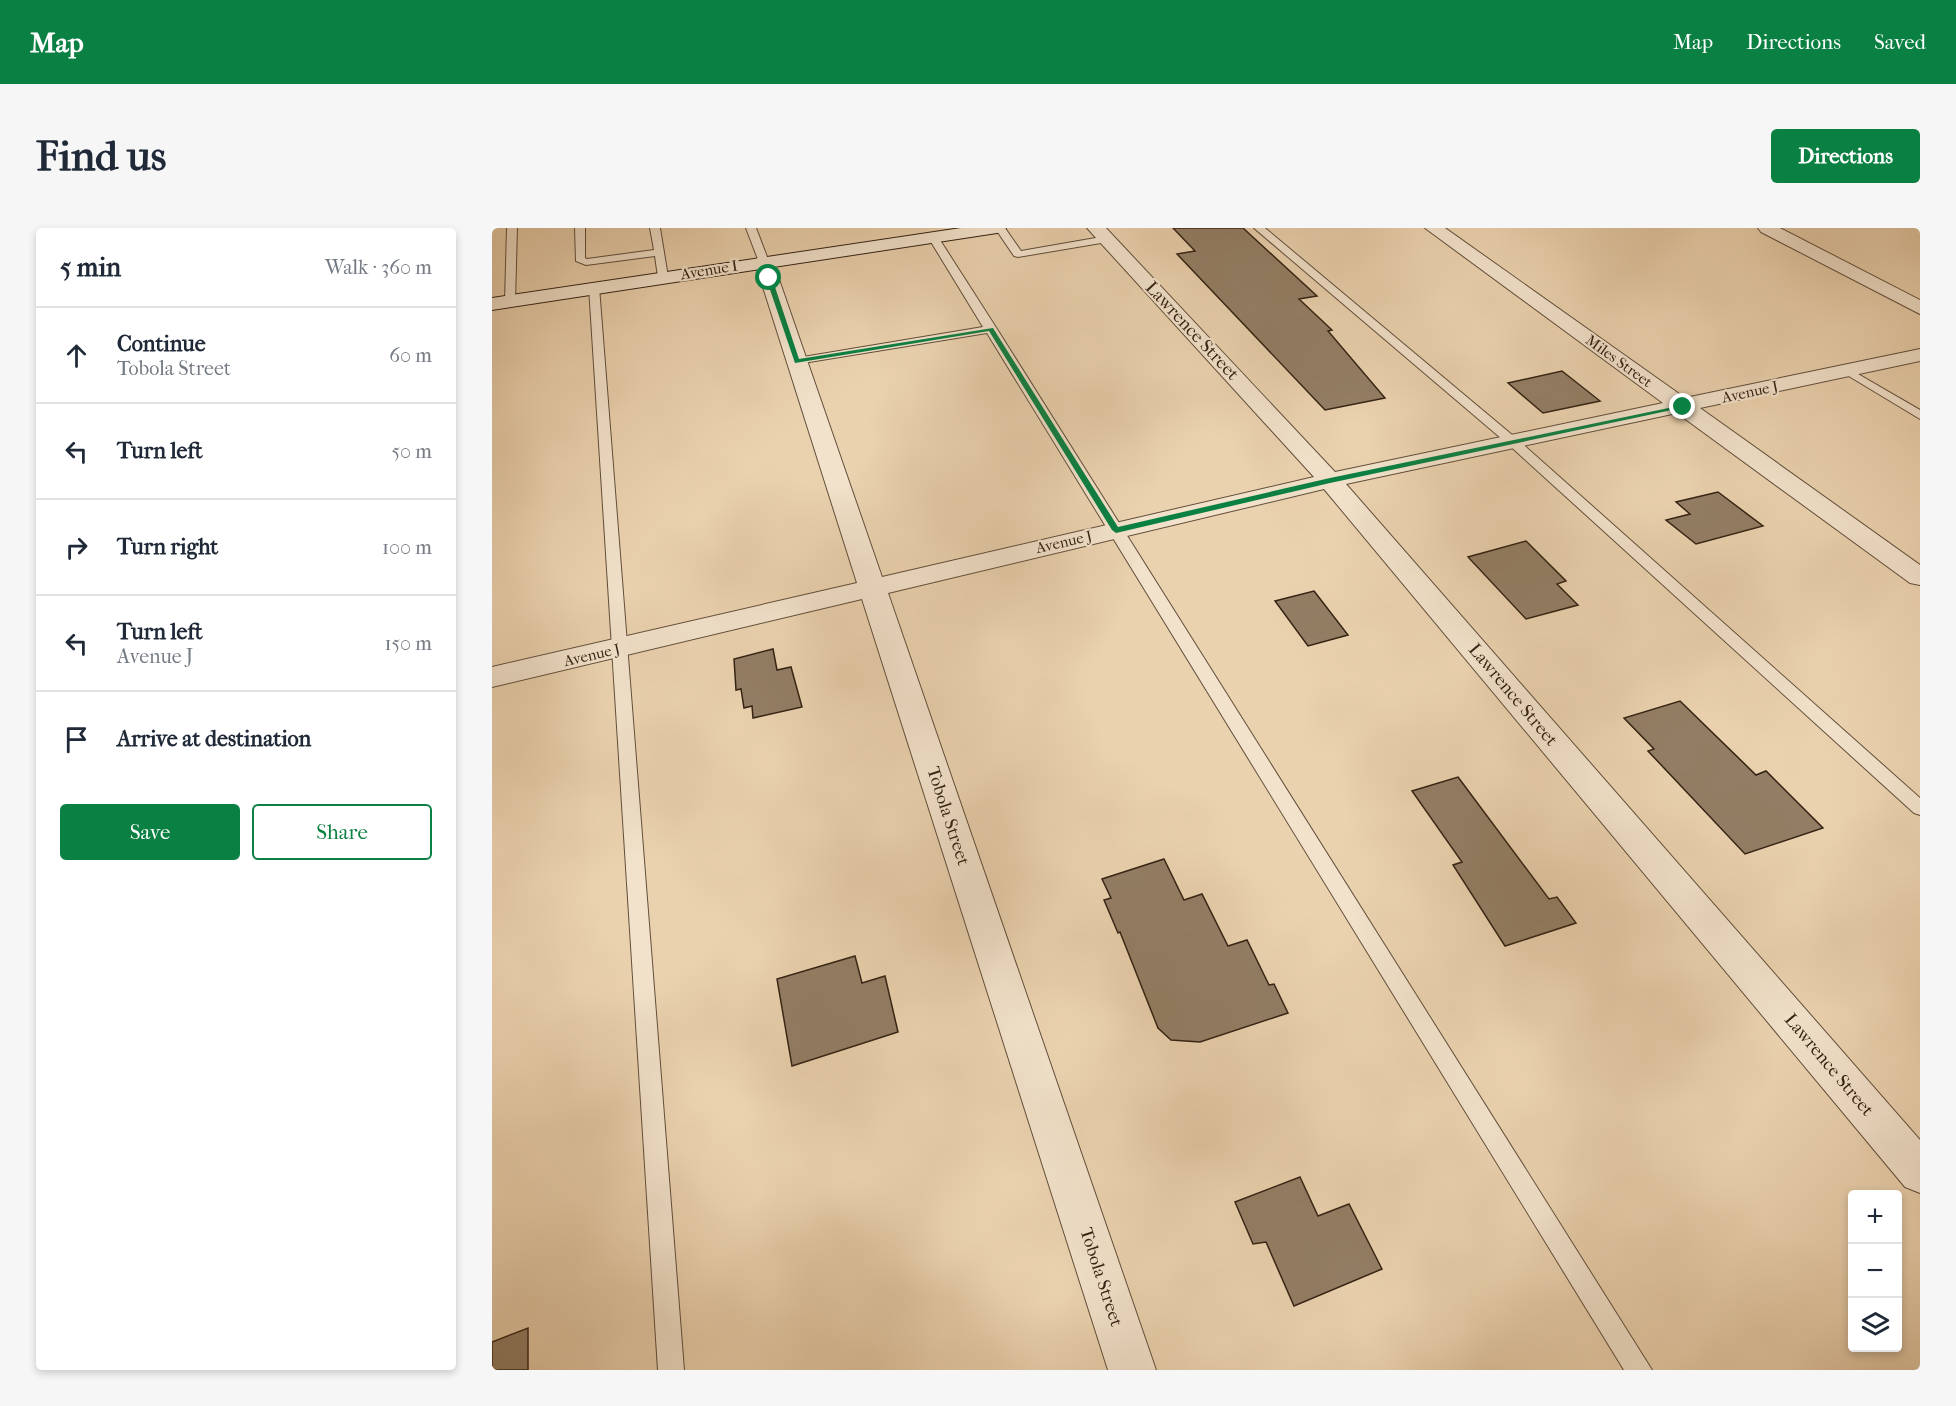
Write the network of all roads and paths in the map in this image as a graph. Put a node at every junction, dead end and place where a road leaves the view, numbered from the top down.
1 (512, 228) edge
2 (580, 228) edge
3 (656, 228) edge
4 (751, 228) edge
5 (998, 228) edge
6 (1259, 228) edge
7 (1434, 228) edge
8 (1769, 228) edge
9 (942, 233) edge
10 (1101, 234) edge
11 (659, 252) junction
12 (764, 262) junction
13 (663, 277) junction
14 (594, 287) junction
15 (501, 303) edge
16 (1920, 308) edge
17 (991, 329) junction
18 (1920, 355) edge
19 (797, 362) junction
20 (1846, 370) junction
21 (1683, 407) junction
22 (1920, 415) edge
23 (1513, 442) junction
24 (1330, 480) junction
25 (1116, 530) junction
26 (1920, 577) edge
27 (872, 586) junction
28 (620, 649) junction
29 (492, 677) edge
30 (1920, 808) edge
31 (1920, 1172) edge
32 (671, 1370) edge
33 (1132, 1370) edge
34 (1639, 1370) edge

1 - 15 lane
2 - 11 lane
3 - 11 lane
4 - 12 lane
5 - 9 street, Avenue I
5 - 10 lane
6 - 23 lane
7 - 21 street, Miles Street
8 - 16 street
9 - 12 street, Avenue I
9 - 17 lane
10 - 24 street, Lawrence Street
11 - 13 lane
12 - 13 street, Avenue I
12 - 19 street, Tobola Street
13 - 14 street, Avenue I
14 - 15 street, Avenue I
14 - 28 lane
17 - 19 lane
17 - 25 lane
18 - 20 street, Avenue J
19 - 27 street, Tobola Street
20 - 21 street, Avenue J
20 - 22 lane
21 - 23 street, Avenue J
21 - 26 street, Miles Street
23 - 24 street, Avenue J
23 - 30 lane
24 - 25 street, Avenue J
24 - 31 street, Lawrence Street
25 - 27 street, Avenue J
25 - 34 lane
27 - 28 street, Avenue J
27 - 33 street, Tobola Street
28 - 29 street, Avenue J
28 - 32 lane

